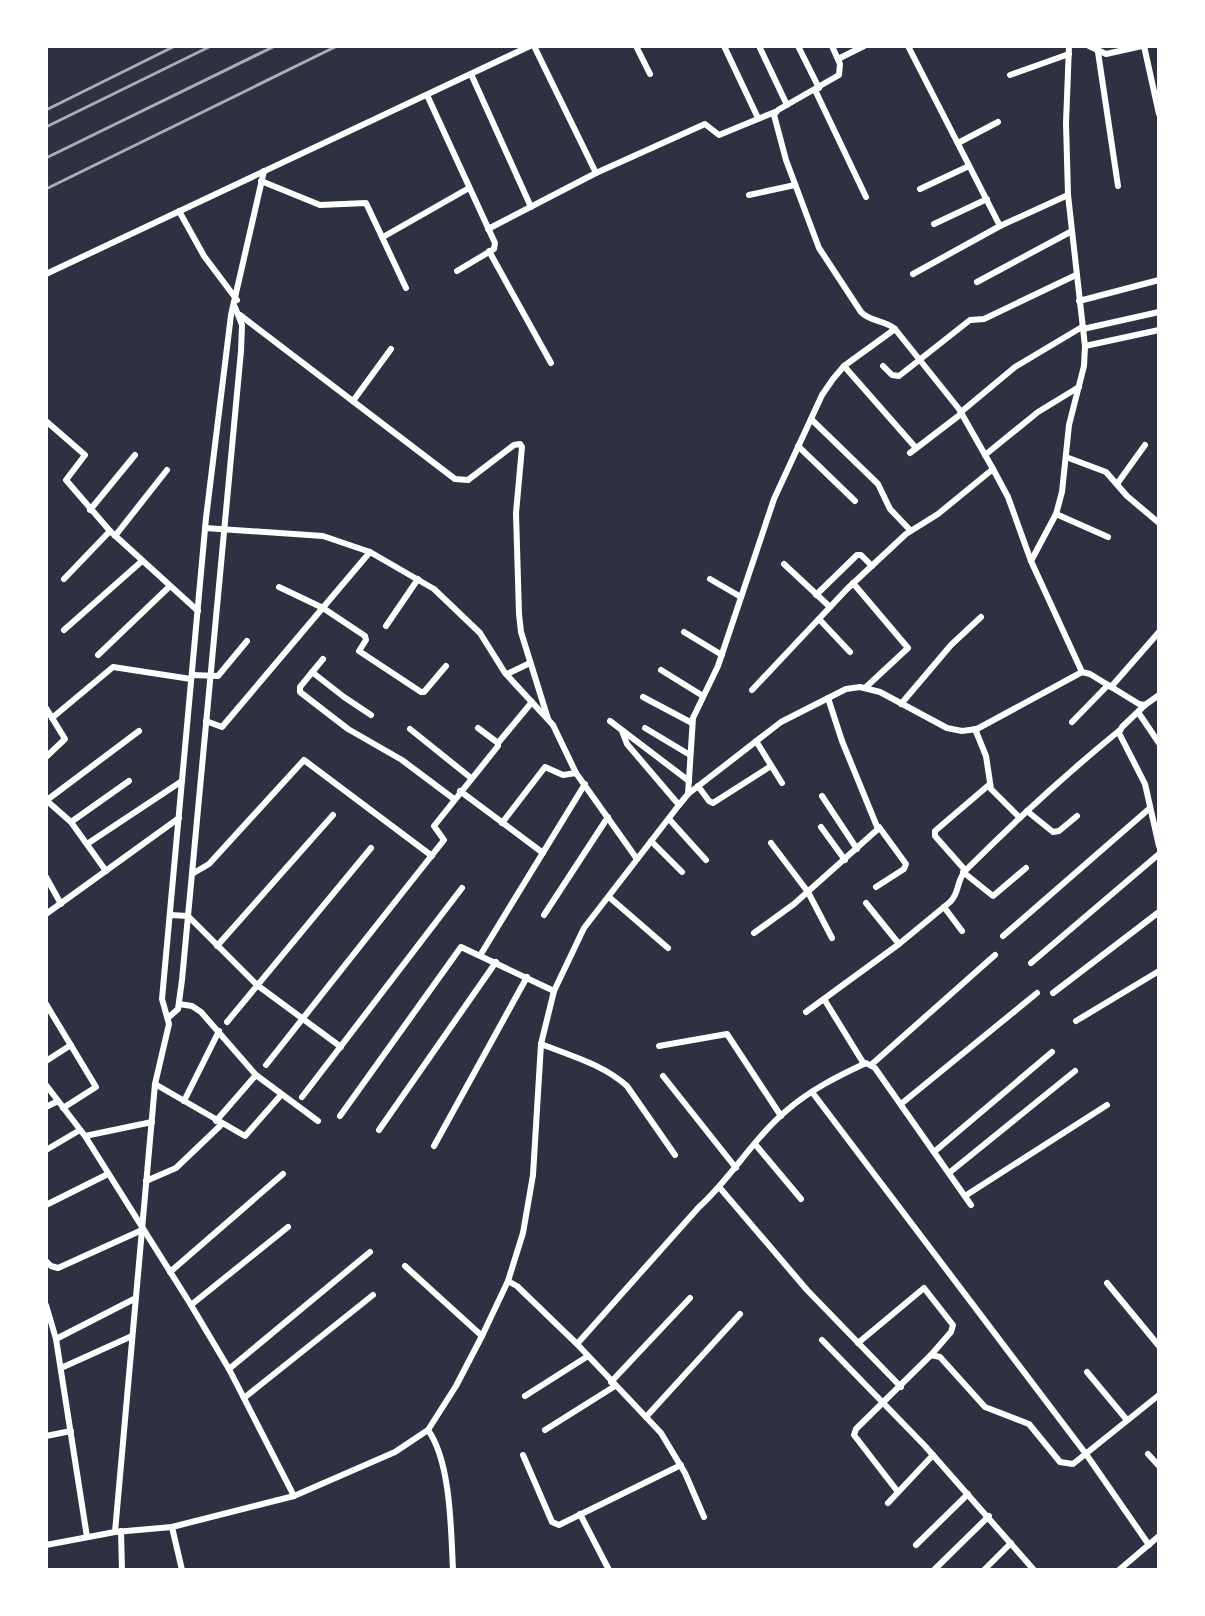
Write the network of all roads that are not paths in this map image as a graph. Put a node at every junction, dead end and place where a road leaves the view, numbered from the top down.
1 (532, 46) edge
2 (636, 46) edge
3 (724, 46) edge
4 (759, 46) edge
5 (798, 46) edge
6 (832, 46) edge
7 (864, 46) edge
8 (908, 46) edge
9 (1069, 46) edge
10 (1089, 46) edge
11 (1143, 46) edge
12 (1098, 52) junction
13 (1069, 54) junction
14 (838, 59) junction
15 (471, 74) junction
16 (650, 74) dead end
17 (1010, 75) dead end
18 (817, 89) junction
19 (427, 95) junction
20 (787, 105) junction
21 (775, 112) junction
22 (1159, 114) edge
23 (758, 118) junction
24 (998, 122) dead end
25 (958, 143) junction
26 (969, 166) junction
27 (264, 171) junction
28 (596, 173) junction
29 (261, 181) junction
30 (795, 185) junction
31 (1118, 186) dead end
32 (469, 188) junction
33 (920, 189) dead end
34 (749, 195) dead end
35 (1068, 195) junction
36 (866, 197) dead end
37 (987, 199) junction
38 (531, 207) junction
39 (179, 211) junction
40 (934, 224) dead end
41 (1000, 226) junction
42 (488, 229) junction
43 (1072, 231) junction
44 (383, 237) junction
45 (489, 251) junction
46 (457, 271) dead end
47 (46, 274) edge
48 (913, 274) dead end
49 (1076, 275) junction
50 (1159, 280) edge
51 (977, 282) dead end
52 (406, 288) dead end
53 (1079, 301) junction
54 (236, 304) junction
55 (1159, 312) edge
56 (240, 315) junction
57 (1082, 328) junction
58 (895, 329) junction
59 (1159, 330) edge
60 (1085, 346) junction
61 (391, 349) dead end
62 (922, 359) junction
63 (551, 363) dead end
64 (844, 366) junction
65 (883, 366) dead end
66 (1079, 387) junction
67 (353, 401) junction
68 (961, 413) junction
69 (811, 419) junction
70 (46, 421) edge
71 (1145, 445) dead end
72 (798, 446) junction
73 (135, 455) dead end
74 (985, 455) junction
75 (1066, 457) junction
76 (993, 469) junction
77 (167, 470) dead end
78 (1117, 484) junction
79 (855, 501) dead end
80 (90, 510) junction
81 (1056, 514) junction
82 (1159, 523) edge
83 (205, 528) junction
84 (224, 529) junction
85 (910, 530) junction
86 (113, 534) junction
87 (1108, 537) dead end
88 (370, 552) junction
89 (142, 561) junction
90 (1031, 561) junction
91 (784, 564) dead end
92 (872, 566) junction
93 (64, 579) dead end
94 (418, 579) junction
95 (710, 579) dead end
96 (853, 583) junction
97 (170, 586) junction
98 (279, 587) dead end
99 (816, 595) junction
100 (741, 597) junction
101 (830, 607) junction
102 (323, 608) junction
103 (198, 611) junction
104 (981, 617) dead end
105 (819, 619) junction
106 (386, 626) dead end
107 (64, 630) dead end
108 (684, 632) dead end
109 (1159, 632) edge
110 (247, 641) dead end
111 (850, 652) dead end
112 (98, 655) dead end
113 (722, 655) junction
114 (323, 659) dead end
115 (530, 663) junction
116 (446, 666) dead end
117 (661, 670) dead end
118 (312, 672) junction
119 (1082, 672) junction
120 (507, 674) junction
121 (210, 676) junction
122 (192, 677) junction
123 (1110, 686) junction
124 (865, 688) junction
125 (752, 690) dead end
126 (1159, 695) edge
127 (703, 696) junction
128 (643, 697) dead end
129 (828, 698) junction
130 (532, 702) junction
131 (901, 704) junction
132 (1145, 705) junction
133 (46, 708) edge
134 (1138, 712) junction
135 (371, 715) dead end
136 (52, 718) junction
137 (548, 719) junction
138 (206, 721) junction
139 (610, 721) dead end
140 (1072, 722) dead end
141 (692, 723) junction
142 (478, 728) dead end
143 (645, 728) dead end
144 (410, 729) dead end
145 (975, 729) junction
146 (1120, 730) junction
147 (139, 731) dead end
148 (622, 731) junction
149 (756, 741) junction
150 (498, 743) junction
151 (1159, 743) edge
152 (690, 755) junction
153 (46, 757) edge
154 (771, 766) junction
155 (576, 773) junction
156 (471, 778) junction
157 (129, 781) dead end
158 (182, 781) junction
159 (689, 781) junction
160 (782, 783) dead end
161 (585, 784) junction
162 (990, 784) junction
163 (698, 786) junction
164 (460, 791) junction
165 (688, 794) junction
166 (822, 796) dead end
167 (454, 799) junction
168 (46, 800) edge
169 (679, 805) junction
170 (1150, 808) junction
171 (1027, 811) junction
172 (333, 815) dead end
173 (1077, 816) dead end
174 (608, 817) junction
175 (179, 818) junction
176 (1020, 818) junction
177 (669, 819) junction
178 (71, 822) junction
179 (502, 823) junction
180 (878, 825) junction
181 (821, 827) dead end
182 (1157, 830) edge
183 (651, 841) junction
184 (771, 843) dead end
185 (87, 844) junction
186 (1159, 846) edge
187 (371, 848) dead end
188 (857, 849) junction
189 (543, 853) junction
190 (1159, 854) edge
191 (432, 856) junction
192 (637, 859) junction
193 (706, 860) dead end
194 (845, 860) junction
195 (1026, 868) dead end
196 (106, 871) junction
197 (964, 871) junction
198 (682, 872) dead end
199 (192, 874) junction
200 (46, 877) edge
201 (876, 887) dead end
202 (462, 888) dead end
203 (808, 892) junction
204 (609, 897) junction
205 (866, 903) dead end
206 (61, 904) junction
207 (944, 907) junction
208 (1159, 912) edge
209 (46, 914) edge
210 (170, 915) junction
211 (544, 915) dead end
212 (188, 916) junction
213 (962, 931) dead end
214 (754, 933) dead end
215 (1003, 936) dead end
216 (832, 938) dead end
217 (899, 944) junction
218 (217, 946) junction
219 (668, 948) dead end
220 (481, 954) junction
221 (995, 955) dead end
222 (496, 962) junction
223 (1031, 963) dead end
224 (1159, 971) edge
225 (527, 977) junction
226 (257, 985) junction
227 (554, 991) junction
228 (1037, 993) dead end
229 (1053, 993) dead end
230 (824, 999) junction
231 (179, 1002) junction
232 (46, 1004) edge
233 (806, 1012) dead end
234 (169, 1017) junction
235 (302, 1019) junction
236 (1076, 1021) dead end
237 (227, 1022) dead end
238 (219, 1031) junction
239 (541, 1044) junction
240 (71, 1045) junction
241 (659, 1046) dead end
242 (341, 1047) junction
243 (1052, 1052) dead end
244 (46, 1061) edge
245 (868, 1064) junction
246 (266, 1065) dead end
247 (1075, 1071) dead end
248 (256, 1075) junction
249 (663, 1076) dead end
250 (155, 1084) junction
251 (46, 1085) edge
252 (812, 1092) junction
253 (281, 1095) junction
254 (302, 1097) dead end
255 (58, 1101) junction
256 (184, 1101) junction
257 (901, 1104) junction
258 (1107, 1105) dead end
259 (46, 1107) edge
260 (63, 1108) junction
261 (340, 1116) dead end
262 (781, 1116) junction
263 (318, 1121) dead end
264 (152, 1122) junction
265 (219, 1123) junction
266 (379, 1130) dead end
267 (82, 1133) junction
268 (755, 1144) junction
269 (434, 1146) dead end
270 (46, 1150) edge
271 (934, 1152) junction
272 (675, 1155) dead end
273 (736, 1168) junction
274 (949, 1173) junction
275 (108, 1174) junction
276 (283, 1174) dead end
277 (146, 1181) junction
278 (720, 1188) junction
279 (965, 1196) junction
280 (801, 1199) dead end
281 (46, 1205) edge
282 (971, 1205) dead end
283 (288, 1227) dead end
284 (142, 1230) junction
285 (370, 1252) dead end
286 (46, 1261) edge
287 (405, 1266) dead end
288 (170, 1272) junction
289 (508, 1281) junction
290 (1107, 1283) dead end
291 (373, 1295) dead end
292 (136, 1298) junction
293 (690, 1298) dead end
294 (46, 1305) edge
295 (191, 1305) junction
296 (740, 1314) dead end
297 (49, 1321) edge
298 (132, 1336) junction
299 (482, 1336) junction
300 (56, 1339) junction
301 (822, 1340) dead end
302 (858, 1343) junction
303 (577, 1344) junction
304 (1159, 1346) edge
305 (931, 1355) junction
306 (588, 1356) junction
307 (61, 1368) junction
308 (229, 1369) junction
309 (1087, 1372) dead end
310 (613, 1384) junction
311 (901, 1387) junction
312 (1159, 1395) edge
313 (525, 1396) dead end
314 (244, 1398) junction
315 (883, 1404) junction
316 (646, 1417) junction
317 (1127, 1420) junction
318 (428, 1430) junction
319 (545, 1430) dead end
320 (71, 1431) junction
321 (46, 1436) edge
322 (1086, 1454) junction
323 (1148, 1454) dead end
324 (523, 1455) dead end
325 (933, 1455) junction
326 (681, 1465) junction
327 (1159, 1466) edge
328 (898, 1492) junction
329 (968, 1494) junction
330 (294, 1496) junction
331 (888, 1503) dead end
332 (580, 1514) junction
333 (989, 1516) junction
334 (704, 1517) dead end
335 (172, 1527) junction
336 (118, 1532) junction
337 (1159, 1536) edge
338 (87, 1537) junction
339 (1011, 1543) junction
340 (46, 1545) edge
341 (916, 1545) dead end
342 (1149, 1545) junction
343 (608, 1568) edge
344 (122, 1570) edge
345 (182, 1570) edge
346 (453, 1570) edge
347 (595, 1570) edge
348 (934, 1570) edge
349 (984, 1570) edge
350 (1033, 1570) edge
351 (1119, 1570) edge

1 - 15 street
1 - 28 street
2 - 16 street
3 - 23 street
4 - 20 street
5 - 18 street
6 - 14 street
7 - 14 street
8 - 25 street
9 - 13 street
10 - 12 street
11 - 12 street
11 - 22 street
12 - 31 street
13 - 17 street
13 - 35 street
14 - 18 street
15 - 19 street
15 - 38 street
18 - 20 street
18 - 36 street
19 - 27 street
19 - 32 street
20 - 21 street
21 - 23 street
21 - 30 street
23 - 28 street
24 - 25 street
25 - 26 street
26 - 33 street
26 - 37 street
27 - 29 street
27 - 39 street
28 - 38 street
29 - 44 street
29 - 54 street
30 - 34 street
30 - 58 street
32 - 42 street
32 - 44 street
35 - 41 street
35 - 43 street
37 - 40 street
37 - 41 street
38 - 42 street
39 - 47 street
39 - 54 street
41 - 48 street
42 - 45 street
43 - 49 street
43 - 51 street
44 - 52 street
45 - 46 street
45 - 63 street
49 - 53 street
49 - 62 street
50 - 53 street
53 - 57 street
54 - 56 street
54 - 83 street
55 - 57 street
56 - 67 street
56 - 84 street
57 - 60 street
57 - 68 street
58 - 62 street
58 - 64 street
59 - 60 street
60 - 66 street
61 - 67 street
62 - 65 street
62 - 68 street
64 - 68 street
64 - 69 street
66 - 74 street
66 - 75 street
67 - 115 street
68 - 74 street
69 - 72 street
69 - 85 street
70 - 80 street
71 - 78 street
72 - 79 street
72 - 100 street
73 - 80 street
74 - 76 street
75 - 78 street
75 - 81 street
76 - 85 street
76 - 90 street
77 - 86 street
78 - 82 street
80 - 86 street
81 - 87 street
81 - 90 street
83 - 84 street
83 - 103 street
84 - 88 street
84 - 121 street
85 - 92 street
86 - 89 street
86 - 93 street
88 - 94 street
88 - 102 street
89 - 97 street
89 - 107 street
90 - 119 street
91 - 99 street
92 - 96 street
92 - 99 street
94 - 106 street
94 - 120 street
95 - 100 street
96 - 101 street
96 - 124 street
97 - 103 street
97 - 112 street
98 - 102 street
99 - 101 street
100 - 113 street
101 - 105 street
102 - 116 street
102 - 138 street
103 - 122 street
104 - 131 street
105 - 111 street
105 - 125 street
108 - 113 street
109 - 123 street
110 - 121 street
113 - 127 street
114 - 118 street
115 - 120 street
115 - 137 street
117 - 127 street
118 - 135 street
118 - 167 street
119 - 123 street
119 - 145 street
120 - 130 street
121 - 122 street
121 - 138 street
122 - 136 street
122 - 158 street
123 - 132 street
123 - 140 street
124 - 129 street
124 - 131 street
126 - 132 street
127 - 141 street
128 - 141 street
129 - 149 street
129 - 180 street
130 - 137 street
130 - 150 street
131 - 145 street
132 - 134 street
133 - 136 street
134 - 146 street
134 - 151 street
136 - 153 street
137 - 155 street
138 - 199 street
139 - 148 street
141 - 152 street
142 - 150 street
143 - 152 street
144 - 156 street
145 - 162 street
146 - 170 street
146 - 171 street
147 - 168 street
148 - 159 street
148 - 169 street
149 - 154 street
149 - 163 street
150 - 156 street
152 - 159 street
154 - 160 street
154 - 163 street
155 - 161 street
155 - 179 street
156 - 164 street
157 - 178 street
158 - 175 street
158 - 185 street
159 - 165 street
161 - 174 street
161 - 189 street
162 - 176 street
162 - 197 street
163 - 165 street
164 - 167 street
164 - 179 street
165 - 169 street
166 - 188 street
167 - 191 street
168 - 178 street
169 - 177 street
170 - 182 street
170 - 215 street
171 - 173 street
171 - 176 street
172 - 218 street
174 - 192 street
174 - 211 street
175 - 196 street
175 - 210 street
176 - 197 street
177 - 183 street
177 - 193 street
178 - 185 street
179 - 189 street
180 - 188 street
180 - 201 street
181 - 194 street
182 - 186 street
183 - 192 street
183 - 198 street
184 - 203 street
185 - 196 street
187 - 226 street
188 - 194 street
189 - 220 street
190 - 223 street
191 - 199 street
191 - 235 street
192 - 204 street
194 - 203 street
195 - 197 street
196 - 206 street
197 - 207 street
199 - 212 street
200 - 206 street
202 - 242 street
203 - 214 street
203 - 216 street
204 - 219 street
204 - 227 street
205 - 217 street
206 - 209 street
207 - 213 street
207 - 217 street
208 - 229 street
210 - 212 street
210 - 234 street
212 - 218 street
212 - 231 street
217 - 230 street
218 - 226 street
220 - 222 street
220 - 261 street
221 - 245 street
222 - 225 street
222 - 266 street
224 - 236 street
225 - 227 street
225 - 269 street
226 - 235 street
226 - 237 street
227 - 239 street
228 - 257 street
230 - 233 street
230 - 245 street
231 - 234 street
231 - 238 street
232 - 240 street
234 - 250 street
235 - 242 street
235 - 246 street
238 - 248 street
238 - 256 street
239 - 272 street
239 - 289 street
240 - 244 street
240 - 260 street
241 - 262 street
242 - 254 street
243 - 271 street
245 - 252 street
245 - 257 street
247 - 274 street
248 - 253 street
248 - 265 street
249 - 273 street
250 - 256 street
250 - 264 street
251 - 255 street
252 - 262 street
252 - 322 street
253 - 263 street
253 - 265 street
255 - 259 street
255 - 260 street
256 - 265 street
257 - 271 street
258 - 279 street
260 - 267 street
262 - 268 street
264 - 267 street
264 - 277 street
265 - 277 street
267 - 270 street
267 - 275 street
268 - 273 street
268 - 280 street
271 - 274 street
273 - 278 street
274 - 279 street
275 - 281 street
275 - 284 street
276 - 288 street
277 - 284 street
278 - 302 street
278 - 303 street
279 - 282 street
283 - 295 street
284 - 286 street
284 - 288 street
284 - 292 street
285 - 308 street
287 - 299 street
288 - 295 street
289 - 299 street
289 - 303 street
290 - 304 street
291 - 314 street
292 - 298 street
292 - 300 street
293 - 310 street
294 - 297 street
295 - 308 street
296 - 316 street
297 - 300 street
298 - 307 street
298 - 336 street
299 - 318 street
300 - 307 street
301 - 315 street
302 - 305 street
302 - 311 street
303 - 306 street
305 - 311 street
305 - 322 street
306 - 310 street
306 - 313 street
307 - 320 street
308 - 314 street
309 - 317 street
310 - 316 street
310 - 319 street
311 - 315 street
312 - 317 street
314 - 330 street
315 - 325 street
315 - 328 street
316 - 326 street
317 - 322 street
318 - 330 street
318 - 346 street
320 - 321 street
320 - 338 street
322 - 342 street
323 - 327 street
324 - 332 street
325 - 328 street
325 - 329 street
326 - 332 street
326 - 334 street
328 - 331 street
329 - 333 street
329 - 341 street
330 - 335 street
332 - 343 street
333 - 339 street
333 - 348 street
335 - 336 street
335 - 345 street
336 - 338 street
336 - 344 street
337 - 342 street
338 - 340 street
339 - 349 street
339 - 350 street
342 - 351 street
343 - 347 street

